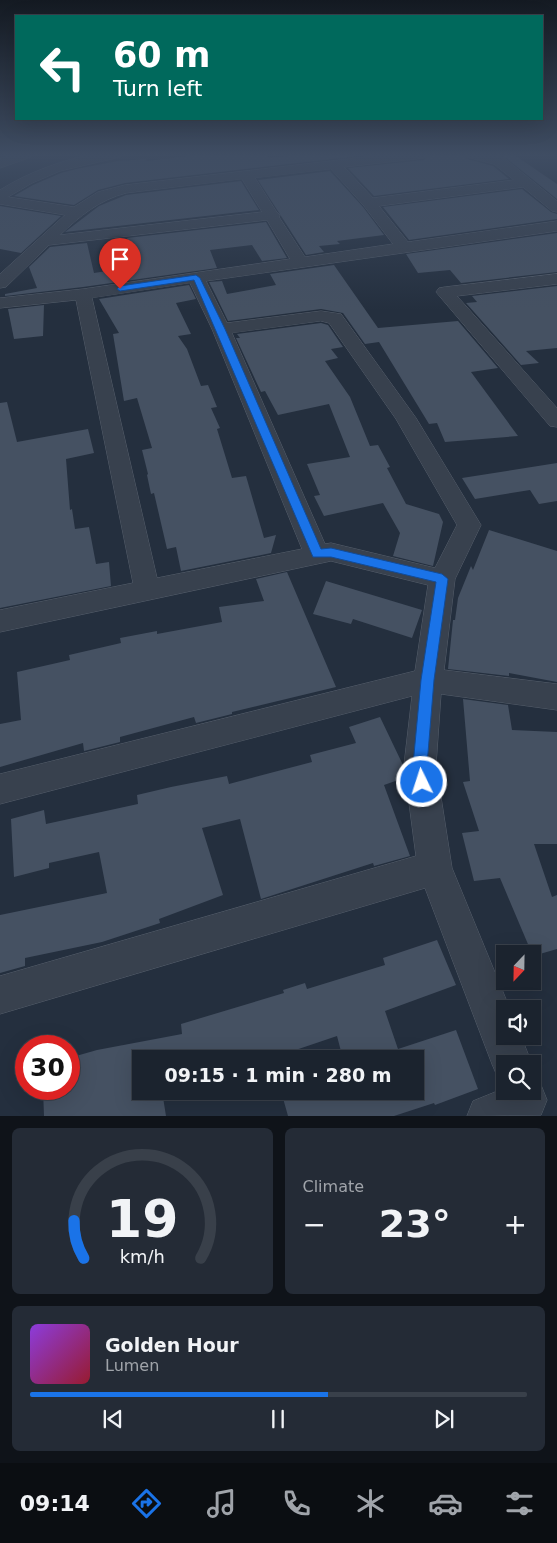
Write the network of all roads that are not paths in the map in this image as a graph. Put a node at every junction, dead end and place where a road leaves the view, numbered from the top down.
1 (39, 206) edge
2 (85, 206) edge
3 (267, 206) edge
4 (371, 206) edge
5 (76, 212) junction
6 (273, 215) junction
7 (557, 226) edge
8 (47, 241) junction
9 (404, 248) junction
10 (300, 262) junction
11 (196, 278) junction
12 (0, 283) edge
13 (553, 284) edge
14 (83, 294) junction
15 (0, 303) edge
16 (220, 329) junction
17 (557, 422) edge
18 (317, 554) junction
19 (442, 579) junction
20 (147, 590) junction
21 (0, 622) edge
22 (428, 680) junction
23 (557, 697) edge
24 (0, 789) edge
25 (435, 868) junction
26 (0, 995) edge
27 (508, 1055) edge
28 (512, 1100) edge
29 (488, 1116) edge

1 - 5 street
2 - 5 street
3 - 6 street
4 - 9 street
5 - 8 street
6 - 8 street
6 - 10 street
7 - 9 street
8 - 12 street
9 - 10 street
10 - 11 street
11 - 14 street
11 - 16 street
13 - 17 street
14 - 15 street
14 - 20 street
16 - 18 street
16 - 19 street
18 - 19 street
18 - 20 street
19 - 22 street
20 - 21 street
22 - 23 street
22 - 24 street
22 - 25 street
25 - 26 street
25 - 27 street
28 - 29 street

